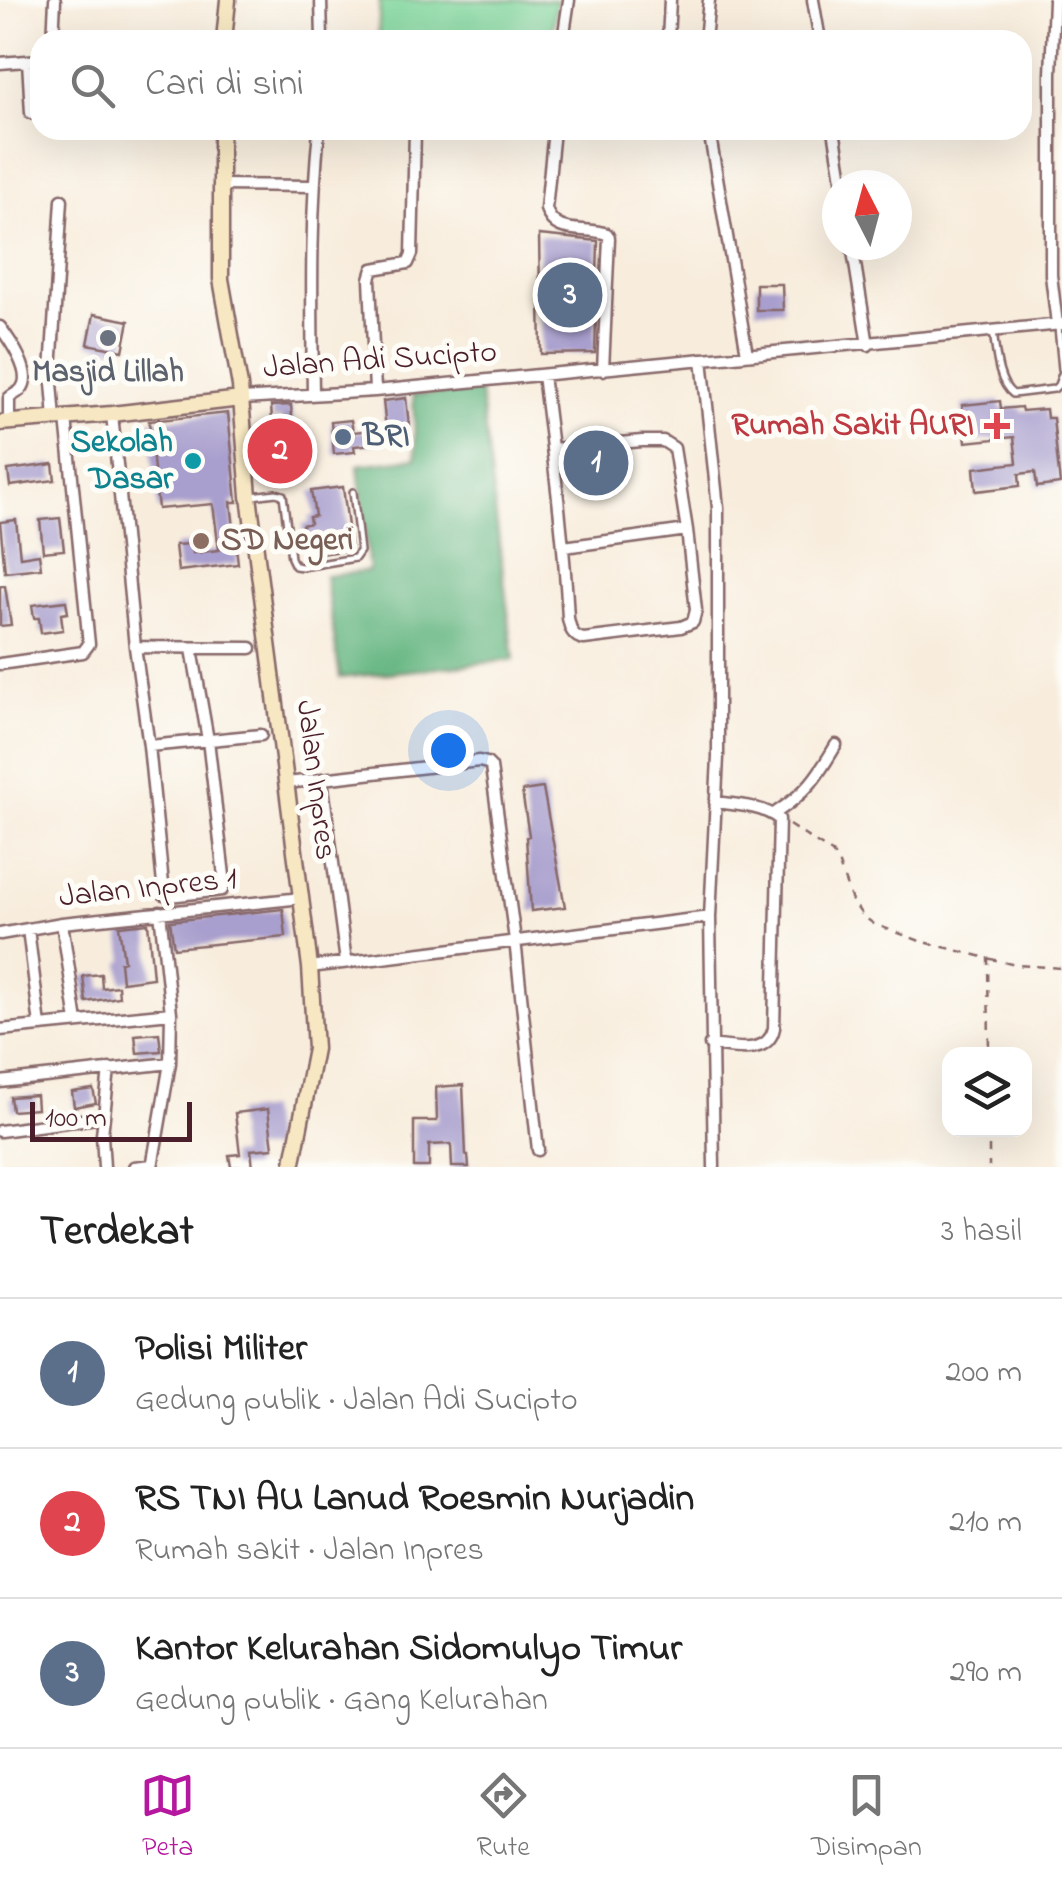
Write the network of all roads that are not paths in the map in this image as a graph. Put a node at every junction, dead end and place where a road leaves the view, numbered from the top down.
1 (55, 0) edge
2 (228, 0) edge
3 (321, 0) edge
4 (570, 0) edge
5 (670, 0) edge
6 (709, 0) edge
7 (814, 0) edge
8 (1054, 0) edge
9 (54, 30) edge
10 (225, 30) edge
11 (322, 30) edge
12 (565, 30) edge
13 (668, 30) edge
14 (707, 30) edge
15 (818, 30) edge
16 (30, 61) edge
17 (0, 63) edge
18 (221, 140) edge
19 (318, 140) edge
20 (415, 140) edge
21 (553, 140) edge
22 (711, 140) edge
23 (835, 140) edge
24 (1057, 143) edge
25 (840, 170) edge
26 (220, 185) junction
27 (313, 186) junction
28 (62, 200) dead end
29 (854, 260) edge
30 (1060, 324) edge
31 (0, 327) edge
32 (992, 330) junction
33 (868, 344) junction
34 (747, 354) junction
35 (702, 359) junction
36 (603, 370) junction
37 (1062, 372) edge
38 (543, 375) junction
39 (375, 391) junction
40 (313, 394) junction
41 (241, 399) junction
42 (112, 414) junction
43 (61, 418) junction
44 (4, 422) edge
45 (245, 438) junction
46 (552, 449) junction
47 (270, 472) dead end
48 (352, 492) dead end
49 (250, 496) junction
50 (687, 530) junction
51 (564, 547) junction
52 (136, 647) junction
53 (192, 648) junction
54 (251, 648) dead end
55 (0, 664) edge
56 (261, 735) dead end
57 (208, 740) junction
58 (836, 745) dead end
59 (149, 746) junction
60 (322, 778) junction
61 (287, 783) junction
62 (715, 802) junction
63 (776, 817) junction
64 (302, 898) junction
65 (160, 912) junction
66 (710, 917) junction
67 (62, 923) junction
68 (28, 929) junction
69 (0, 934) edge
70 (515, 940) junction
71 (346, 962) junction
72 (310, 967) junction
73 (171, 1013) junction
74 (77, 1022) junction
75 (40, 1026) junction
76 (0, 1030) edge
77 (710, 1044) junction
78 (170, 1063) junction
79 (109, 1069) junction
80 (0, 1082) edge
81 (104, 1117) junction
82 (0, 1131) edge
83 (538, 1150) dead end
84 (152, 1166) edge
85 (104, 1167) edge
86 (134, 1167) edge
87 (292, 1167) edge
88 (714, 1167) edge

1 - 9 street
2 - 10 main road
3 - 11 street
4 - 12 street
5 - 13 street
6 - 14 street
7 - 15 street
8 - 24 street
16 - 17 street
18 - 26 main road, Jalan Inpres
19 - 27 street
20 - 39 street
21 - 36 street
22 - 34 street
23 - 25 street
24 - 30 street
26 - 27 street
26 - 41 main road, Jalan Inpres
27 - 40 street
28 - 43 street
29 - 33 street
30 - 32 street, Jalan Adi Sucipto
30 - 37 lane
31 - 44 street
32 - 33 street, Jalan Adi Sucipto
32 - 37 lane
33 - 34 street, Jalan Adi Sucipto
34 - 35 street, Jalan Adi Sucipto
35 - 36 street, Jalan Adi Sucipto
35 - 62 street
36 - 38 street, Jalan Adi Sucipto
38 - 39 street, Jalan Adi Sucipto
38 - 46 street
39 - 40 street, Jalan Adi Sucipto
40 - 41 street, Jalan Adi Sucipto
41 - 42 main road, Jalan Adi Sucipto
41 - 45 main road, Jalan Inpres
42 - 43 main road, Jalan Adi Sucipto
42 - 52 street
43 - 44 main road, Jalan Adi Sucipto
43 - 55 street
45 - 47 lane
45 - 49 main road, Jalan Inpres
46 - 50 street
46 - 51 street
48 - 49 lane
49 - 61 main road, Jalan Inpres
50 - 51 street
50 - 51 street
52 - 53 street
52 - 59 street
53 - 54 street
53 - 57 street
56 - 57 street
57 - 59 street
57 - 59 street
58 - 63 street
60 - 61 street
60 - 70 street
60 - 71 street
61 - 64 main road, Jalan Inpres
62 - 63 street
62 - 66 street
63 - 77 street
64 - 65 street, Jalan Inpres 1
64 - 72 main road, Jalan Inpres
65 - 67 street, Jalan Inpres 1
65 - 73 street
66 - 70 street
66 - 77 street
67 - 68 street, Jalan Inpres 1
67 - 74 street
68 - 69 street, Jalan Inpres 1
68 - 75 street
70 - 71 street
70 - 83 street
71 - 72 street
72 - 87 main road, Jalan Inpres
73 - 74 street
73 - 78 street
74 - 75 street
75 - 76 street
77 - 88 street
78 - 79 street
78 - 84 street
79 - 80 street
79 - 81 street
81 - 82 street
81 - 85 street
84 - 86 street

